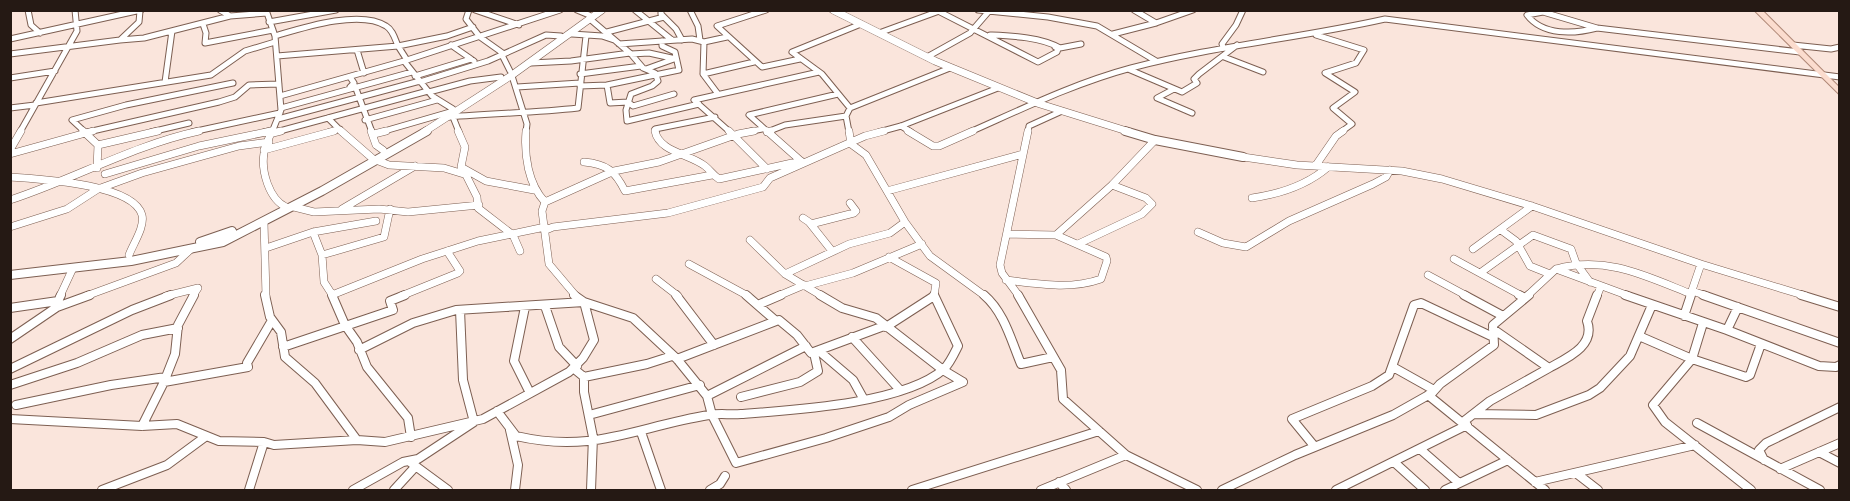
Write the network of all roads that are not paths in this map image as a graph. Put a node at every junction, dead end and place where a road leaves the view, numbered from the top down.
1 (28, 10) edge
2 (75, 10) edge
3 (220, 10) edge
4 (336, 10) edge
5 (469, 10) edge
6 (475, 10) edge
7 (560, 10) edge
8 (577, 10) edge
9 (602, 10) edge
10 (635, 10) edge
11 (661, 10) edge
12 (690, 10) edge
13 (766, 10) edge
14 (833, 10) edge
15 (978, 10) edge
16 (1134, 10) edge
17 (1193, 10) edge
18 (1243, 10) edge
19 (1757, 10) edge
20 (141, 11) edge
21 (941, 11) edge
22 (990, 11) edge
23 (266, 12) edge
24 (489, 12) edge
25 (591, 15) edge
26 (230, 16) junction
27 (664, 17) junction
28 (648, 21) junction
29 (269, 22) junction
30 (1156, 23) junction
31 (76, 24) junction
32 (203, 24) junction
33 (519, 24) junction
34 (861, 24) junction
35 (472, 27) junction
36 (1597, 28) junction
37 (976, 29) junction
38 (172, 31) junction
39 (607, 32) junction
40 (40, 33) junction
41 (879, 33) junction
42 (572, 34) junction
43 (1113, 34) junction
44 (1313, 34) junction
45 (987, 35) junction
46 (274, 36) junction
47 (561, 36) junction
48 (586, 36) junction
49 (480, 37) junction
50 (727, 37) junction
51 (10, 39) edge
52 (120, 40) junction
53 (672, 40) junction
54 (682, 40) junction
55 (662, 41) junction
56 (702, 41) junction
57 (618, 42) junction
58 (1081, 44) dead end
59 (451, 45) junction
60 (1237, 45) junction
61 (1792, 45) junction
62 (68, 46) junction
63 (398, 46) junction
64 (1839, 46) edge
65 (1055, 47) junction
66 (1223, 47) junction
67 (357, 50) junction
68 (1800, 52) junction
69 (631, 53) junction
70 (10, 54) edge
71 (503, 55) junction
72 (277, 56) junction
73 (927, 57) junction
74 (1224, 57) junction
75 (471, 59) junction
76 (675, 59) junction
77 (800, 59) junction
78 (582, 60) junction
79 (405, 61) junction
80 (1156, 61) junction
81 (754, 62) junction
82 (531, 63) junction
83 (478, 64) junction
84 (644, 67) junction
85 (950, 68) junction
86 (1128, 69) junction
87 (55, 71) junction
88 (819, 72) junction
89 (1263, 72) dead end
90 (364, 73) junction
91 (414, 74) junction
92 (511, 74) junction
93 (580, 74) junction
94 (703, 74) junction
95 (653, 75) junction
96 (1823, 75) junction
97 (350, 76) junction
98 (501, 77) junction
99 (1839, 77) edge
100 (10, 78) edge
101 (165, 82) junction
102 (420, 82) junction
103 (233, 83) dead end
104 (279, 84) junction
105 (580, 85) junction
106 (607, 85) junction
107 (356, 86) junction
108 (517, 87) junction
109 (998, 88) junction
110 (1174, 89) junction
111 (429, 92) junction
112 (1839, 93) edge
113 (674, 94) dead end
114 (718, 94) junction
115 (838, 94) junction
116 (280, 96) junction
117 (359, 96) junction
118 (437, 100) junction
119 (628, 102) junction
120 (1037, 102) junction
121 (35, 104) junction
122 (699, 104) junction
123 (362, 107) junction
124 (10, 108) edge
125 (850, 108) junction
126 (1062, 111) junction
127 (1192, 113) dead end
128 (280, 114) junction
129 (452, 114) junction
130 (523, 114) junction
131 (846, 116) junction
132 (715, 117) junction
133 (328, 118) junction
134 (366, 120) junction
135 (189, 123) dead end
136 (901, 126) junction
137 (340, 129) junction
138 (765, 130) junction
139 (273, 131) junction
140 (85, 132) junction
141 (374, 134) junction
142 (734, 136) junction
143 (269, 141) junction
144 (1155, 141) junction
145 (851, 144) junction
146 (98, 145) junction
147 (264, 150) junction
148 (383, 150) junction
149 (10, 152) edge
150 (684, 154) junction
151 (1023, 154) junction
152 (1243, 157) joint
153 (374, 159) junction
154 (584, 162) dead end
155 (802, 163) junction
156 (1316, 165) junction
157 (415, 166) junction
158 (1328, 166) junction
159 (97, 168) junction
160 (767, 169) junction
161 (1390, 170) junction
162 (614, 171) junction
163 (105, 174) junction
164 (468, 175) junction
165 (712, 175) junction
166 (10, 177) edge
167 (62, 182) junction
168 (1112, 185) junction
169 (107, 186) junction
170 (98, 189) junction
171 (534, 190) junction
172 (887, 191) junction
173 (1252, 198) dead end
174 (10, 200) edge
175 (545, 202) junction
176 (850, 202) dead end
177 (479, 205) junction
178 (1532, 206) junction
179 (290, 207) junction
180 (390, 209) junction
181 (340, 210) junction
182 (803, 218) dead end
183 (376, 221) dead end
184 (264, 222) junction
185 (905, 222) junction
186 (811, 224) junction
187 (10, 227) edge
188 (546, 229) junction
189 (1501, 230) junction
190 (313, 232) junction
191 (1198, 232) dead end
192 (1007, 234) junction
193 (513, 235) junction
194 (1056, 236) junction
195 (750, 240) dead end
196 (921, 244) junction
197 (1078, 244) junction
198 (1518, 245) junction
199 (266, 248) junction
200 (1473, 249) dead end
201 (190, 250) junction
202 (447, 251) junction
203 (520, 251) dead end
204 (832, 251) junction
205 (129, 255) junction
206 (322, 255) junction
207 (890, 257) junction
208 (1454, 259) dead end
209 (1576, 263) junction
210 (689, 264) dead end
211 (1701, 264) junction
212 (73, 268) junction
213 (10, 269) edge
214 (1553, 271) junction
215 (1480, 273) junction
216 (785, 274) junction
217 (1428, 274) dead end
218 (10, 275) edge
219 (656, 279) dead end
220 (1006, 280) junction
221 (1590, 282) junction
222 (805, 286) junction
223 (1601, 286) junction
224 (1691, 293) junction
225 (332, 295) junction
226 (934, 296) junction
227 (1525, 298) junction
228 (584, 302) junction
229 (59, 303) junction
230 (760, 304) junction
231 (1652, 305) junction
232 (545, 306) junction
233 (525, 307) junction
234 (1738, 307) junction
235 (1839, 307) edge
236 (10, 308) edge
237 (460, 310) junction
238 (1503, 316) junction
239 (1684, 316) junction
240 (776, 321) junction
241 (271, 322) junction
242 (1703, 323) junction
243 (345, 325) junction
244 (885, 326) junction
245 (178, 328) junction
246 (1727, 330) junction
247 (1493, 333) junction
248 (1639, 336) junction
249 (852, 337) junction
250 (10, 339) edge
251 (1839, 343) edge
252 (1761, 344) junction
253 (714, 345) junction
254 (806, 346) junction
255 (283, 347) junction
256 (359, 350) junction
257 (817, 352) junction
258 (1053, 357) junction
259 (675, 358) junction
260 (1692, 359) junction
261 (1839, 365) edge
262 (575, 367) junction
263 (1393, 367) junction
264 (1549, 368) junction
265 (10, 369) edge
266 (943, 370) junction
267 (584, 377) junction
268 (165, 380) junction
269 (10, 385) edge
270 (700, 385) junction
271 (900, 390) junction
272 (1431, 392) junction
273 (530, 393) junction
274 (707, 396) junction
275 (741, 397) dead end
276 (863, 398) junction
277 (16, 405) dead end
278 (1839, 406) edge
279 (497, 411) junction
280 (712, 414) junction
281 (1474, 414) junction
282 (589, 415) junction
283 (10, 419) edge
284 (474, 422) junction
285 (1697, 423) dead end
286 (1465, 424) junction
287 (142, 426) junction
288 (510, 430) junction
289 (1099, 431) junction
290 (641, 432) junction
291 (411, 437) junction
292 (206, 438) junction
293 (357, 440) junction
294 (264, 442) junction
295 (593, 442) junction
296 (1839, 443) edge
297 (1695, 445) junction
298 (1315, 447) junction
299 (1420, 449) junction
300 (1820, 452) junction
301 (1126, 455) junction
302 (1508, 460) junction
303 (1394, 462) junction
304 (1766, 462) junction
305 (1839, 462) edge
306 (413, 464) junction
307 (1780, 469) junction
308 (1576, 473) junction
309 (725, 476) dead end
310 (1059, 482) junction
311 (1535, 482) junction
312 (1459, 483) junction
313 (102, 490) edge
314 (249, 490) edge
315 (352, 490) edge
316 (394, 490) edge
317 (448, 490) edge
318 (514, 490) edge
319 (591, 490) edge
320 (661, 490) edge
321 (710, 490) edge
322 (912, 490) edge
323 (1041, 490) edge
324 (1066, 490) edge
325 (1194, 490) edge
326 (1222, 490) edge
327 (1336, 490) edge
328 (1425, 490) edge
329 (1444, 490) edge
330 (1545, 490) edge
331 (1598, 490) edge
332 (1751, 490) edge
333 (1820, 490) edge

1 - 40 street
2 - 31 street
3 - 26 street
4 - 29 street
5 - 35 street
6 - 24 street
7 - 33 street
8 - 25 street
9 - 25 street
10 - 28 street
11 - 27 street
12 - 56 street
13 - 50 street
14 - 34 street
15 - 22 street
16 - 30 street
17 - 30 street
18 - 66 street
19 - 61 main road
20 - 31 street
20 - 52 street
21 - 37 street
21 - 41 street
22 - 37 street
22 - 43 street
23 - 26 street
23 - 29 street
24 - 33 street
25 - 39 street
25 - 42 street
25 - 47 street
26 - 32 street
27 - 28 street
27 - 54 street
28 - 39 street
28 - 53 street
29 - 46 street
30 - 43 street
31 - 40 street
31 - 62 street
32 - 38 street
32 - 46 street
33 - 49 street
34 - 41 street
34 - 77 street
35 - 49 street
35 - 63 street
36 - 36 street
36 - 68 street
37 - 45 street
37 - 73 street
38 - 52 street
38 - 101 street
39 - 57 street
40 - 51 street
41 - 73 street
42 - 48 street
42 - 82 street
43 - 80 street
44 - 60 street
44 - 96 street
44 - 156 street
45 - 65 street
45 - 65 street
46 - 63 street
46 - 72 street
46 - 101 street
47 - 71 street
47 - 92 street
48 - 57 street
48 - 78 street
49 - 59 street
49 - 71 street
50 - 56 street
50 - 81 street
52 - 62 street
53 - 54 street
53 - 55 street
54 - 56 street
55 - 57 street
55 - 76 street
56 - 94 street
57 - 69 street
58 - 65 street
59 - 75 street
59 - 79 street
60 - 66 street
60 - 74 street
61 - 64 street
61 - 68 main road
62 - 70 street
62 - 87 street
63 - 67 street
63 - 79 street
66 - 80 street
67 - 72 street
67 - 90 street
68 - 96 main road
69 - 76 street
69 - 78 street
69 - 84 street
71 - 83 street
71 - 92 street
72 - 104 street
73 - 85 street
74 - 89 street
74 - 110 street
75 - 83 street
75 - 91 street
76 - 84 street
76 - 95 street
77 - 81 street
77 - 88 street
78 - 82 street
78 - 93 street
79 - 90 street
79 - 91 street
80 - 86 street
81 - 94 street
82 - 92 street
83 - 102 street
84 - 93 street
84 - 95 street
85 - 109 street
85 - 125 street
86 - 110 street
86 - 120 street
87 - 100 street
87 - 121 street
88 - 114 street
88 - 115 street
90 - 97 street
91 - 102 street
91 - 107 street
92 - 98 street
92 - 108 street
92 - 129 street
93 - 105 street
94 - 114 street
95 - 106 street
95 - 119 street
96 - 99 street
96 - 112 main road
97 - 107 street
97 - 116 street
98 - 111 street
98 - 129 street
101 - 121 street
102 - 111 street
102 - 117 street
103 - 140 street
104 - 116 street
104 - 140 street
105 - 106 street
105 - 108 street
105 - 130 street
106 - 119 street
107 - 117 street
107 - 128 street
108 - 130 street
109 - 120 street
109 - 136 street
110 - 127 street
111 - 118 street
111 - 123 street
113 - 119 street
114 - 122 street
115 - 125 street
115 - 138 street
116 - 128 street
117 - 123 street
117 - 128 street
118 - 129 street
118 - 134 street
119 - 122 street
120 - 126 street
120 - 136 street
121 - 124 street
121 - 149 street
122 - 132 street
123 - 133 street
123 - 134 street
125 - 131 street
126 - 144 street
126 - 151 street
128 - 139 street
128 - 159 street
129 - 130 street
129 - 141 street
129 - 148 street
129 - 153 street
129 - 164 street
130 - 171 street
131 - 138 street
131 - 145 street
132 - 142 street
132 - 150 street
133 - 137 street
133 - 139 street
134 - 141 street
135 - 146 street
136 - 145 street
137 - 147 street
137 - 153 street
138 - 142 street
138 - 155 street
139 - 143 street
139 - 163 street
140 - 146 street
140 - 149 street
141 - 148 street
142 - 150 street
142 - 160 street
143 - 147 street
143 - 169 street
144 - 152 street
144 - 168 street
145 - 155 street
145 - 172 street
146 - 159 street
147 - 179 street
148 - 153 street
150 - 162 street
150 - 165 street
151 - 172 street
151 - 192 street
152 - 156 street
153 - 157 street
153 - 179 street
154 - 162 street
155 - 160 street
155 - 188 street
156 - 158 street
157 - 164 street
157 - 181 street
158 - 161 street
158 - 173 street
159 - 163 street
159 - 167 street
160 - 165 street
161 - 178 street
161 - 191 street
162 - 165 street
162 - 175 street
163 - 169 street
164 - 171 street
164 - 177 street
166 - 167 street
167 - 170 street
167 - 174 street
168 - 194 street
168 - 197 street
169 - 170 street
170 - 187 street
170 - 205 street
171 - 175 street
172 - 185 street
175 - 188 street
176 - 186 street
177 - 180 street
177 - 193 street
178 - 189 street
178 - 211 street
179 - 181 street
179 - 184 street
179 - 205 street
180 - 181 street
180 - 206 street
182 - 186 street
183 - 190 street
184 - 199 street
184 - 201 street
185 - 196 street
185 - 204 street
186 - 204 street
188 - 193 street
188 - 228 street
189 - 198 street
189 - 200 street
190 - 199 street
190 - 206 street
192 - 194 street
192 - 220 street
193 - 202 street
193 - 203 street
194 - 197 street
195 - 216 street
196 - 207 street
196 - 258 street
197 - 220 street
198 - 209 street
198 - 214 street
198 - 215 street
199 - 241 street
201 - 212 street
201 - 229 street
202 - 225 street
202 - 243 street
204 - 216 street
205 - 213 street
206 - 225 street
207 - 222 street
207 - 226 street
208 - 215 street
209 - 214 street
209 - 221 street
209 - 224 street
210 - 230 street
211 - 224 street
211 - 235 street
212 - 218 street
212 - 229 street
214 - 221 street
214 - 227 street
215 - 227 street
216 - 222 street
217 - 238 street
219 - 253 street
220 - 258 street
221 - 223 street
222 - 230 street
222 - 244 street
223 - 231 street
223 - 264 street
224 - 234 street
224 - 239 street
225 - 243 street
226 - 244 street
226 - 266 street
227 - 238 street
228 - 232 street
228 - 259 street
228 - 262 street
229 - 236 street
229 - 250 street
230 - 240 street
231 - 239 street
231 - 248 street
232 - 233 street
232 - 262 street
233 - 237 street
233 - 273 street
234 - 246 street
234 - 251 street
237 - 256 street
237 - 284 street
238 - 247 street
239 - 242 street
240 - 253 street
240 - 254 street
241 - 255 street
241 - 268 street
242 - 246 street
242 - 260 street
243 - 255 street
243 - 256 street
244 - 249 street
244 - 266 street
245 - 265 street
245 - 268 street
245 - 269 street
246 - 252 street
247 - 263 street
247 - 264 street
247 - 272 street
248 - 260 street
248 - 281 street
249 - 257 street
249 - 271 street
252 - 260 street
252 - 261 street
253 - 259 street
254 - 257 street
254 - 274 street
255 - 293 street
256 - 291 street
257 - 275 street
257 - 276 street
258 - 289 street
259 - 267 street
259 - 270 street
260 - 297 street
262 - 267 street
262 - 273 street
263 - 272 street
263 - 298 street
264 - 281 street
266 - 271 street
266 - 280 street
267 - 282 street
268 - 277 street
268 - 287 street
270 - 274 street
270 - 282 street
271 - 276 street
272 - 286 street
272 - 298 street
273 - 279 street
274 - 280 street
276 - 280 street
278 - 304 street
279 - 284 street
279 - 288 street
280 - 290 street
281 - 286 street
282 - 295 street
283 - 287 street
284 - 291 street
284 - 306 street
285 - 304 street
286 - 299 street
286 - 302 street
287 - 292 street
288 - 295 street
288 - 318 street
289 - 301 street
289 - 322 street
290 - 295 street
290 - 320 street
291 - 293 street
292 - 294 street
292 - 313 street
293 - 294 street
294 - 314 street
295 - 319 street
296 - 300 street
297 - 308 street
297 - 332 street
298 - 326 street
299 - 303 street
299 - 312 street
300 - 305 street
300 - 307 street
301 - 310 street
301 - 325 street
302 - 311 street
302 - 312 street
303 - 327 street
303 - 328 street
304 - 307 street
306 - 315 street
306 - 316 street
306 - 317 street
307 - 333 street
308 - 311 street
308 - 331 street
309 - 321 street
310 - 323 street
310 - 324 street
311 - 330 street
312 - 329 street

